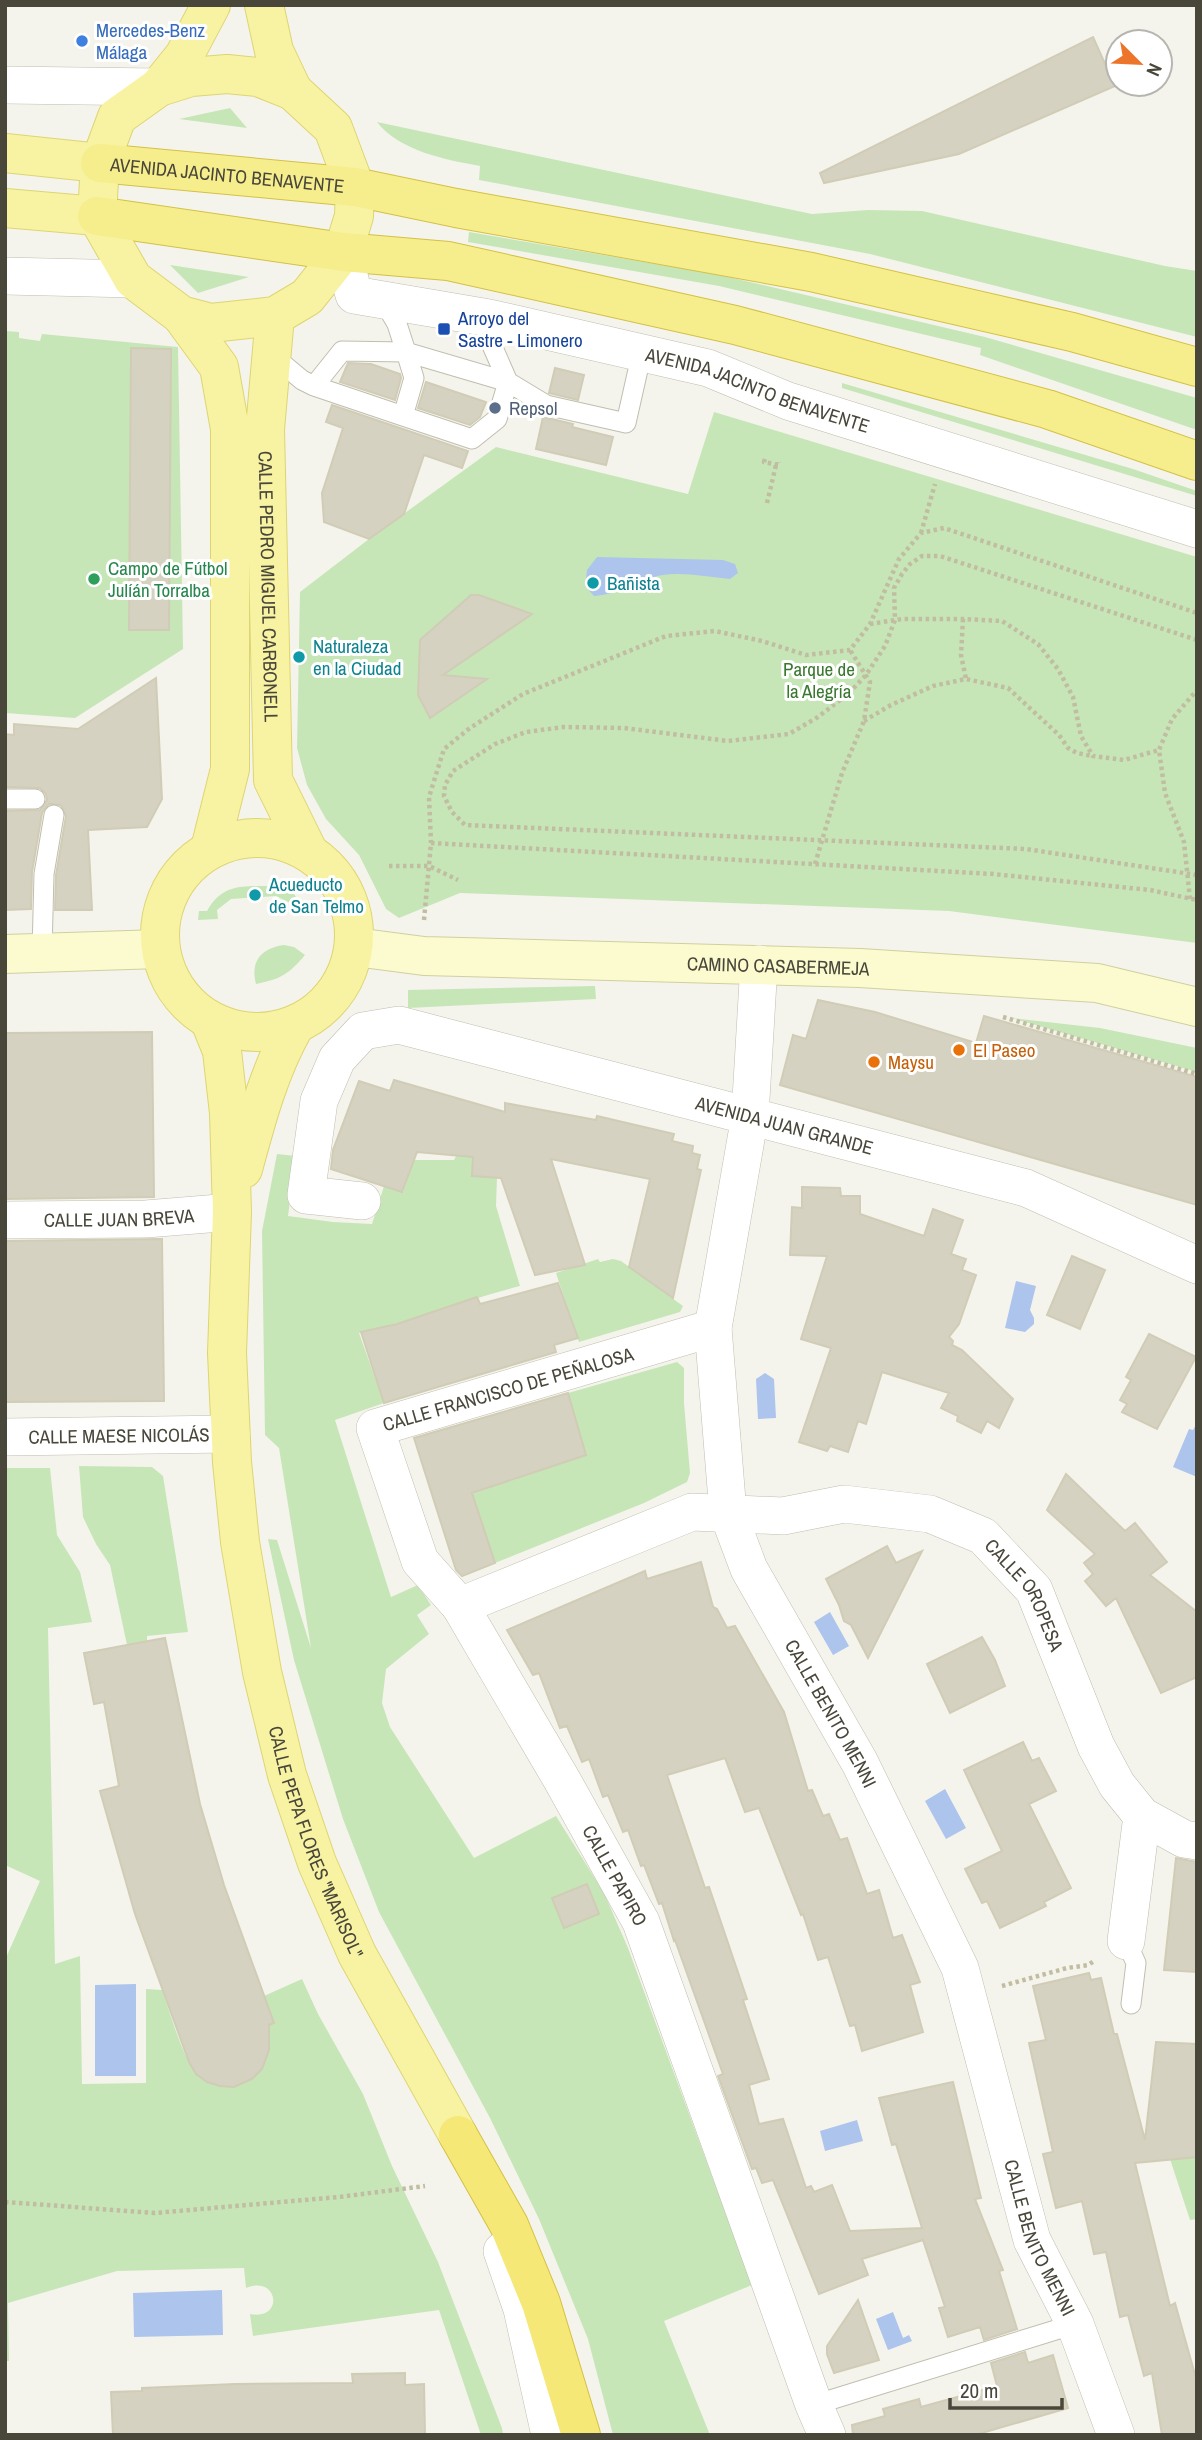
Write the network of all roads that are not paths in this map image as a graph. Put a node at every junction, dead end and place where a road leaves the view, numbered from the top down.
1 (211, 5) edge
2 (264, 5) edge
3 (5, 85) edge
4 (159, 87) junction
5 (293, 91) junction
6 (5, 152) edge
7 (100, 163) junction
8 (355, 187) junction
9 (5, 208) edge
10 (97, 216) junction
11 (343, 252) junction
12 (5, 276) edge
13 (133, 279) junction
14 (383, 300) junction
15 (181, 315) junction
16 (275, 316) junction
17 (489, 318) junction
18 (406, 352) junction
19 (642, 352) junction
20 (272, 355) junction
21 (1197, 367) edge
22 (508, 382) junction
23 (314, 386) junction
24 (403, 416) junction
25 (1197, 461) edge
26 (1197, 529) edge
27 (5, 799) edge
28 (35, 799) dead end
29 (54, 815) dead end
30 (210, 849) junction
31 (308, 851) junction
32 (355, 947) junction
33 (159, 949) junction
34 (24, 953) edge
35 (758, 964) junction
36 (1197, 1007) edge
37 (210, 1021) junction
38 (294, 1027) junction
39 (750, 1116) junction
40 (362, 1201) dead end
41 (232, 1212) junction
42 (5, 1220) edge
43 (1197, 1265) edge
44 (713, 1328) junction
45 (231, 1434) junction
46 (5, 1437) edge
47 (728, 1513) junction
48 (460, 1606) junction
49 (1142, 1816) junction
50 (1197, 1841) edge
51 (1126, 1941) joint
52 (1131, 2004) dead end
53 (458, 2135) junction
54 (1075, 2324) junction
55 (820, 2420) edge
56 (551, 2435) edge
57 (581, 2435) edge
58 (1116, 2435) edge

1 - 4 main road
2 - 5 main road
3 - 4 street, AVENIDA JACINTO BENAVENTE
4 - 5 main road, AVENIDA JACINTO BENAVENTE
4 - 7 main road, AVENIDA JACINTO BENAVENTE
5 - 8 main road, AVENIDA JACINTO BENAVENTE
6 - 7 main road, AVENIDA JACINTO BENAVENTE
7 - 8 highway, AVENIDA JACINTO BENAVENTE
7 - 10 main road, AVENIDA JACINTO BENAVENTE
8 - 11 main road, AVENIDA JACINTO BENAVENTE
8 - 21 highway, AVENIDA JACINTO BENAVENTE
9 - 10 main road
10 - 11 highway
10 - 13 main road, AVENIDA JACINTO BENAVENTE
11 - 14 street, AVENIDA JACINTO BENAVENTE
11 - 16 main road, AVENIDA JACINTO BENAVENTE
11 - 25 highway
12 - 13 street
13 - 15 main road, AVENIDA JACINTO BENAVENTE
14 - 17 street, AVENIDA JACINTO BENAVENTE
14 - 18 lane
15 - 16 main road, AVENIDA JACINTO BENAVENTE
15 - 30 main road, CALLE PEDRO MIGUEL CARBONELL
16 - 20 main road, CALLE PEDRO MIGUEL CARBONELL
17 - 19 street, AVENIDA JACINTO BENAVENTE
17 - 22 lane
18 - 22 lane
18 - 23 lane
18 - 24 lane
19 - 22 lane
19 - 26 street, AVENIDA JACINTO BENAVENTE
20 - 23 lane
20 - 31 main road, CALLE PEDRO MIGUEL CARBONELL
22 - 24 lane
23 - 24 lane
27 - 28 lane
29 - 34 lane
30 - 31 main road
30 - 33 main road
31 - 32 main road
32 - 35 main road, CAMINO CASABERMEJA
32 - 38 main road
33 - 34 main road
33 - 37 main road
35 - 36 main road, CAMINO CASABERMEJA
35 - 39 street, CALLE BENITO MENNI
37 - 38 main road
37 - 41 main road, CALLE PEPA FLORES "MARISOL"
38 - 41 main road, CALLE PEPA FLORES "MARISOL"
39 - 40 street, AVENIDA JUAN GRANDE
39 - 43 street, AVENIDA JUAN GRANDE
39 - 44 street, CALLE BENITO MENNI
41 - 42 street, CALLE JUAN BREVA
41 - 45 main road, CALLE PEPA FLORES "MARISOL"
44 - 47 street, CALLE BENITO MENNI
44 - 48 street, CALLE FRANCISCO DE PEÑALOSA
45 - 46 street, CALLE MAESE NICOLÁS
45 - 53 main road, CALLE PEPA FLORES "MARISOL"
47 - 48 street
47 - 49 street, CALLE OROPESA
47 - 54 street, CALLE BENITO MENNI
48 - 55 street, CALLE PAPIRO
49 - 50 street, CALLE OROPESA
49 - 51 street
51 - 52 lane
53 - 56 street, CALLE PEPA FLORES "MARISOL"
53 - 57 highway
54 - 55 lane
54 - 58 street, CALLE BENITO MENNI

